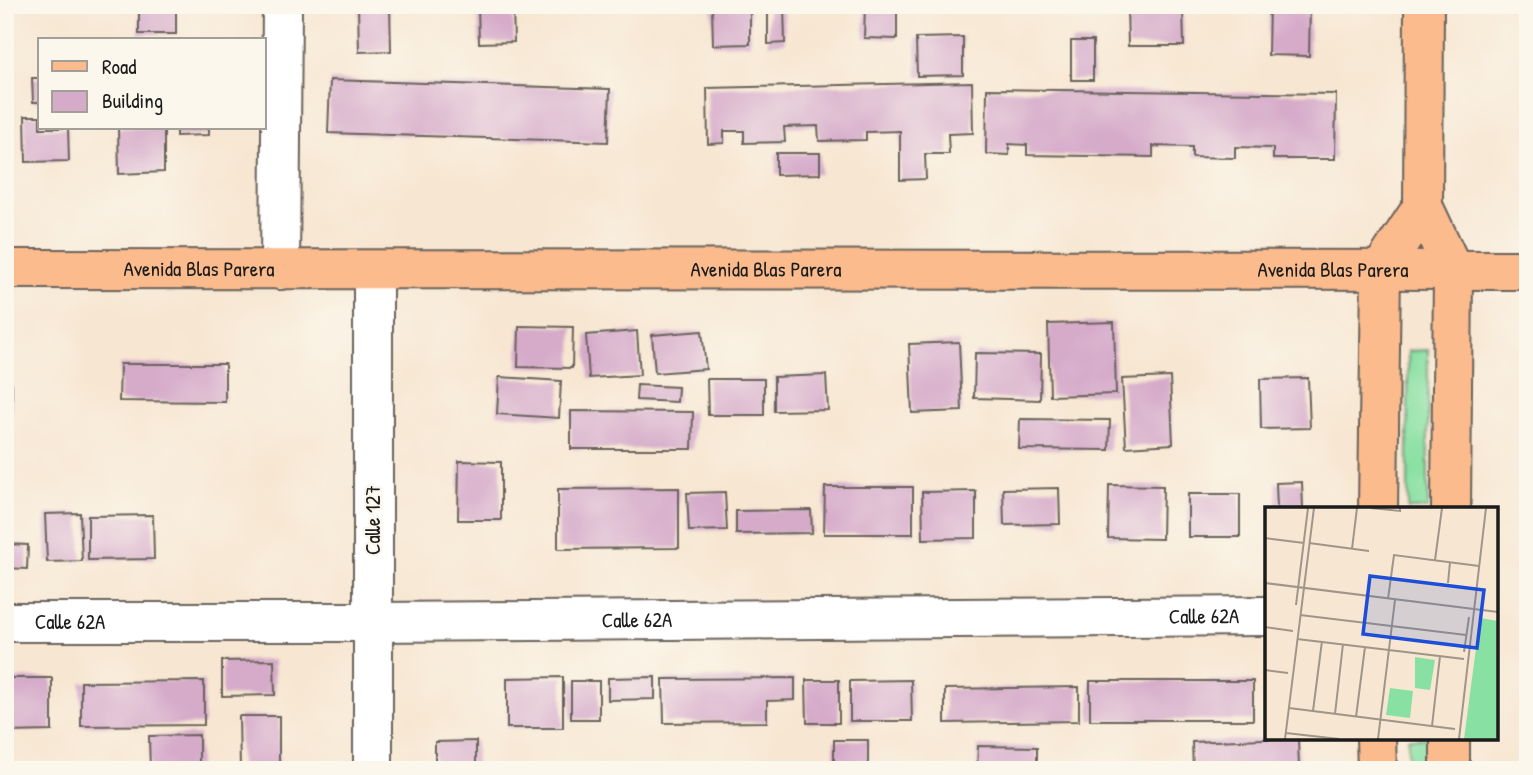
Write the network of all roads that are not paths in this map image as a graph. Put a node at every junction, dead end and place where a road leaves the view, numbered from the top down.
1 (282, 5) edge
2 (1424, 5) edge
3 (1423, 205) junction
4 (5, 269) edge
5 (280, 270) junction
6 (1381, 270) junction
7 (1453, 270) junction
8 (1528, 270) edge
9 (373, 271) junction
10 (1378, 507) edge
11 (1451, 507) edge
12 (1265, 616) edge
13 (5, 622) edge
14 (373, 622) junction
15 (1377, 740) edge
16 (1450, 740) edge
17 (373, 770) edge
18 (1377, 770) edge
19 (1450, 770) edge

1 - 5 street
2 - 3 main road
3 - 6 main road
3 - 7 main road
4 - 5 main road, Avenida Blas Parera
5 - 9 main road, Avenida Blas Parera
6 - 7 main road, Avenida Blas Parera
6 - 9 main road, Avenida Blas Parera
6 - 10 main road
7 - 8 main road, Avenida Blas Parera
7 - 11 main road
9 - 14 street, Calle 127
12 - 14 street, Calle 62A
13 - 14 street, Calle 62A
14 - 17 street, Calle 127
15 - 18 main road
16 - 19 main road

